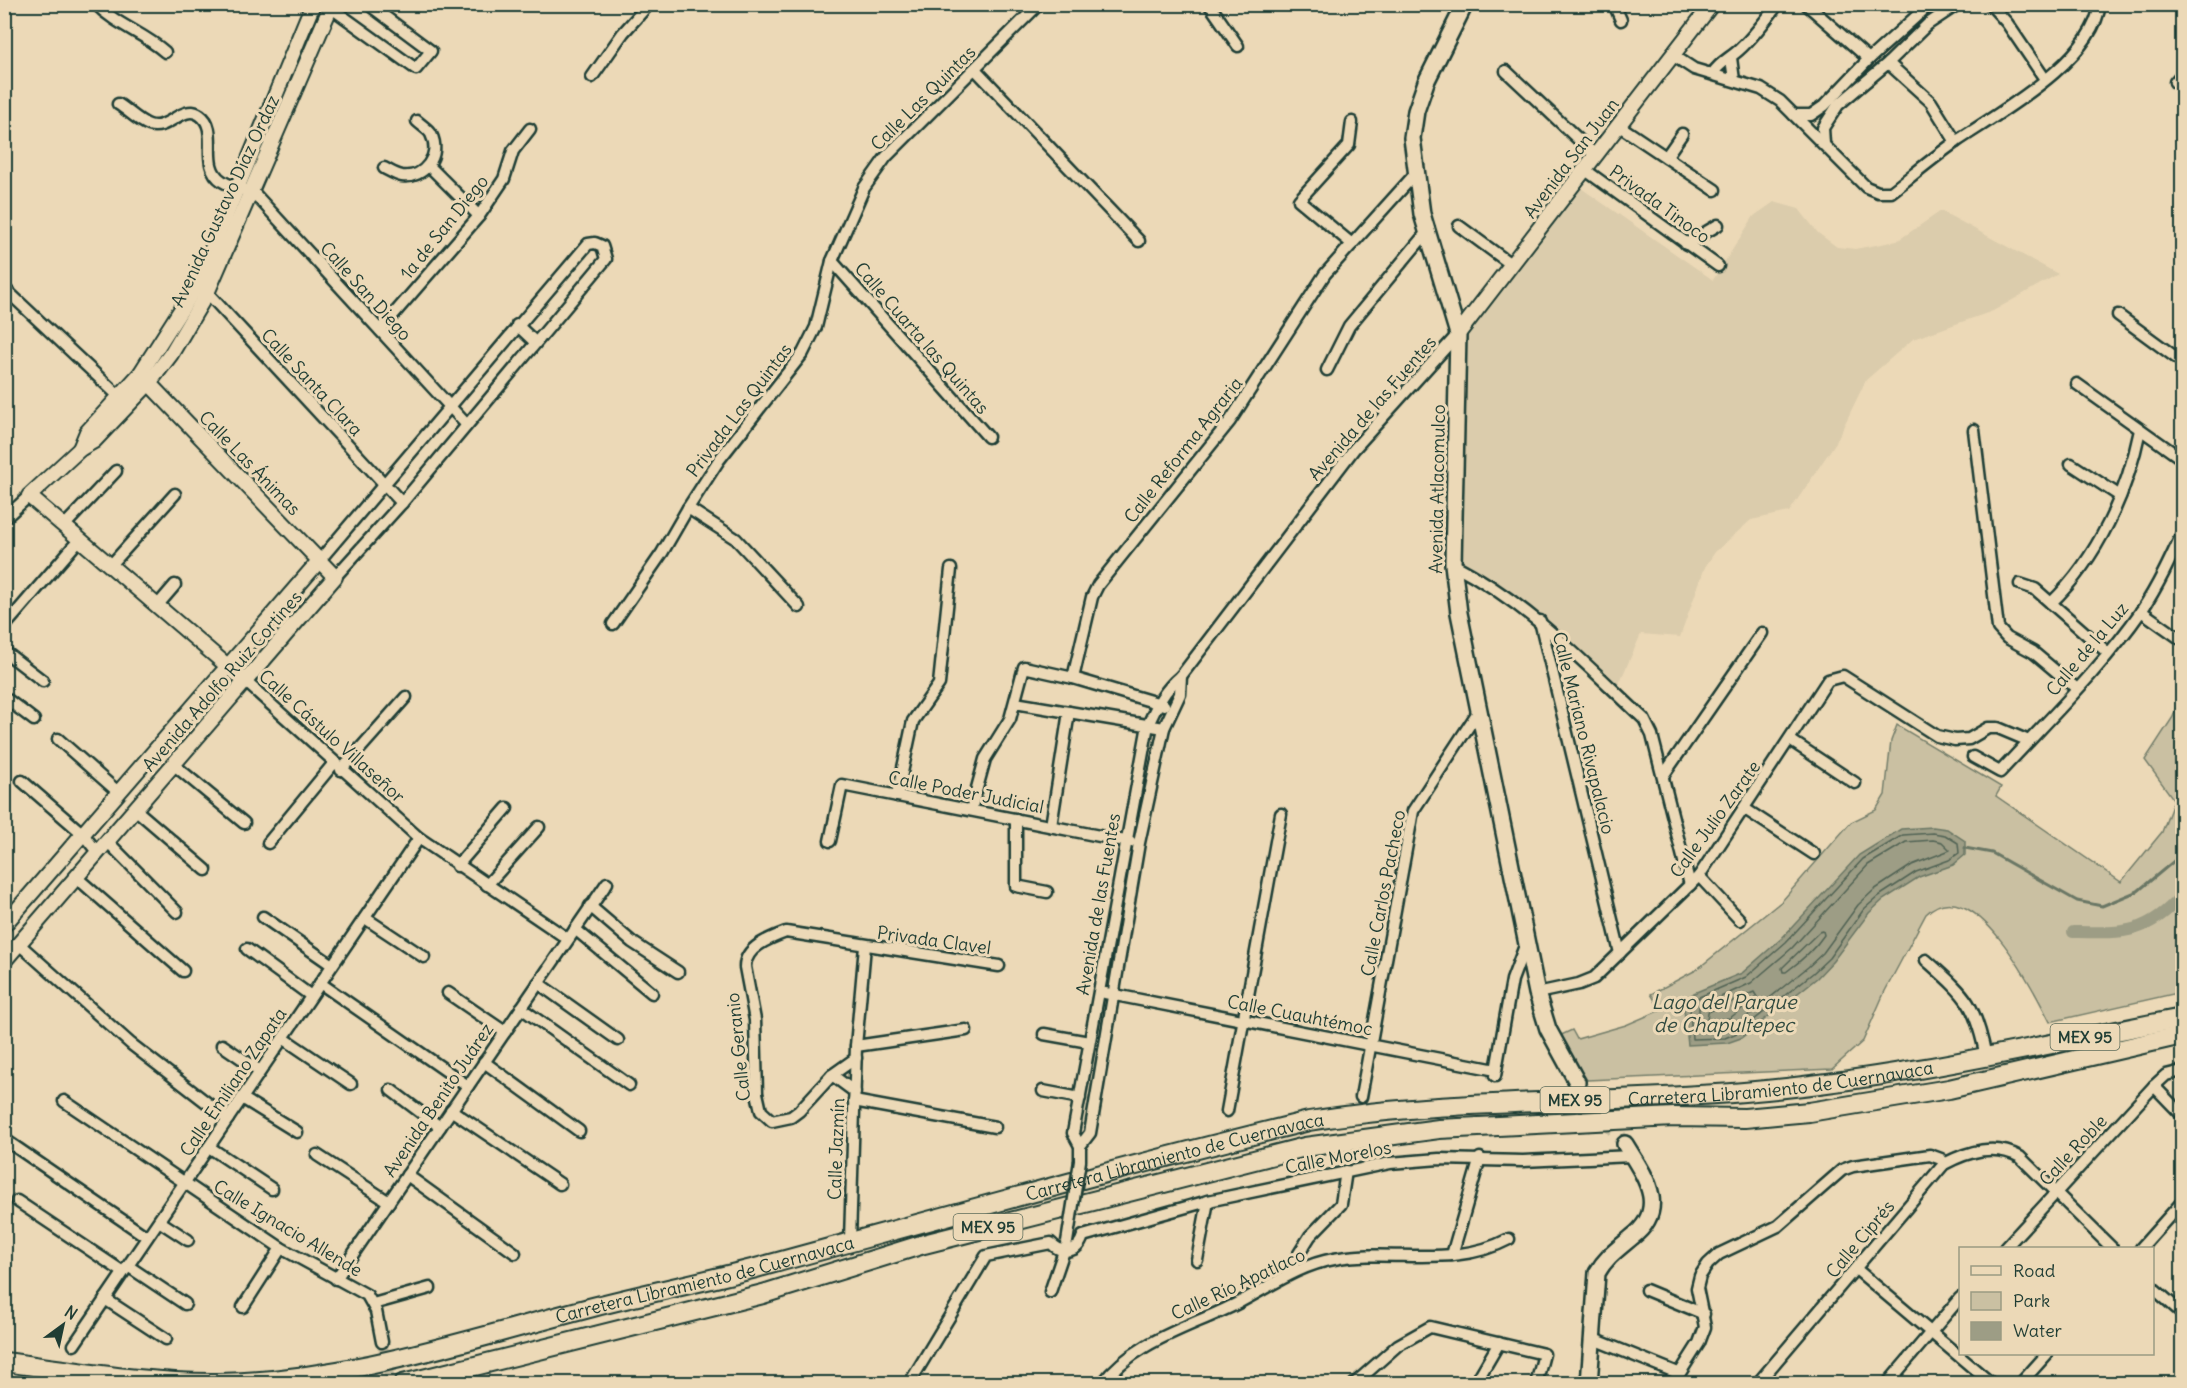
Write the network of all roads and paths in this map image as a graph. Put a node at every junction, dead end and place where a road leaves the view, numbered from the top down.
1 (96, 4) edge
2 (313, 4) edge
3 (368, 4) edge
4 (649, 4) edge
5 (1039, 4) edge
6 (1209, 4) edge
7 (1465, 4) edge
8 (1614, 4) edge
9 (1712, 4) edge
10 (1778, 4) edge
11 (1806, 4) edge
12 (1930, 4) edge
13 (1958, 4) edge
14 (1990, 4) edge
15 (2100, 4) edge
16 (331, 6) edge
17 (1621, 20) dead end
18 (1239, 46) dead end
19 (165, 52) dead end
20 (1674, 56) junction
21 (1731, 58) junction
22 (1869, 59) junction
23 (1888, 63) junction
24 (975, 69) junction
25 (1506, 70) dead end
26 (1713, 73) junction
27 (592, 77) dead end
28 (2045, 79) junction
29 (1734, 80) junction
30 (118, 104) dead end
31 (1794, 115) junction
32 (417, 121) dead end
33 (1352, 122) dead end
34 (1618, 125) junction
35 (530, 129) dead end
36 (1682, 134) dead end
37 (1956, 142) junction
38 (1824, 144) junction
39 (1595, 155) junction
40 (1666, 157) junction
41 (429, 166) junction
42 (384, 168) dead end
43 (1584, 170) junction
44 (1416, 173) junction
45 (238, 187) junction
46 (1715, 190) dead end
47 (253, 192) junction
48 (479, 216) junction
49 (1718, 225) dead end
50 (1459, 226) dead end
51 (1427, 232) junction
52 (1139, 242) dead end
53 (1352, 244) junction
54 (1686, 244) junction
55 (832, 261) junction
56 (1512, 265) junction
57 (1718, 266) dead end
58 (4, 288) edge
59 (203, 288) junction
60 (2118, 315) dead end
61 (517, 325) junction
62 (380, 330) junction
63 (1458, 334) junction
64 (535, 342) junction
65 (2182, 362) edge
66 (1327, 370) dead end
67 (144, 378) junction
68 (2077, 384) dead end
69 (124, 401) junction
70 (449, 406) junction
71 (466, 424) junction
72 (1974, 430) dead end
73 (2140, 430) junction
74 (988, 437) dead end
75 (2182, 459) edge
76 (2071, 464) dead end
77 (116, 471) dead end
78 (384, 485) junction
79 (175, 494) dead end
80 (29, 496) junction
81 (2120, 496) junction
82 (402, 503) junction
83 (687, 508) junction
84 (4, 519) edge
85 (64, 526) junction
86 (2182, 534) edge
87 (79, 540) junction
88 (319, 561) junction
89 (1453, 564) junction
90 (110, 566) junction
91 (951, 568) dead end
92 (335, 577) junction
93 (2020, 584) dead end
94 (174, 585) dead end
95 (2051, 603) junction
96 (157, 606) junction
97 (799, 607) dead end
98 (2141, 611) junction
99 (1540, 621) junction
100 (614, 624) dead end
101 (4, 627) edge
102 (1762, 633) dead end
103 (2182, 640) edge
104 (4, 651) edge
105 (2108, 653) junction
106 (227, 666) junction
107 (1181, 676) junction
108 (1073, 678) junction
109 (43, 681) dead end
110 (245, 681) junction
111 (2077, 689) junction
112 (4, 697) edge
113 (406, 697) dead end
114 (1158, 702) junction
115 (1015, 703) junction
116 (1171, 709) junction
117 (1069, 712) junction
118 (1478, 712) junction
119 (34, 720) dead end
120 (1148, 725) junction
121 (1164, 728) junction
122 (58, 739) dead end
123 (1790, 740) junction
124 (2029, 741) junction
125 (1973, 757) dead end
126 (173, 764) junction
127 (338, 766) junction
128 (1664, 776) junction
129 (22, 781) dead end
130 (1855, 783) dead end
131 (118, 792) junction
132 (897, 796) junction
133 (507, 808) dead end
134 (135, 809) junction
135 (1745, 809) junction
136 (970, 810) junction
137 (1281, 814) dead end
138 (1016, 819) junction
139 (244, 823) dead end
140 (1051, 826) junction
141 (539, 827) dead end
142 (83, 834) junction
143 (419, 838) junction
144 (107, 841) junction
145 (830, 841) dead end
146 (1126, 841) junction
147 (268, 843) dead end
148 (1139, 843) junction
149 (97, 852) junction
150 (1814, 854) dead end
151 (457, 866) junction
152 (206, 870) dead end
153 (1699, 876) junction
154 (76, 877) junction
155 (607, 882) dead end
156 (487, 885) junction
157 (1690, 885) junction
158 (1047, 892) dead end
159 (590, 906) junction
160 (177, 912) dead end
161 (263, 917) dead end
162 (365, 918) junction
163 (1740, 920) dead end
164 (4, 925) edge
165 (575, 928) junction
166 (568, 939) junction
167 (1526, 942) junction
168 (19, 944) junction
169 (865, 946) junction
170 (247, 949) dead end
171 (1620, 953) junction
172 (424, 957) dead end
173 (745, 958) joint
174 (1926, 960) dead end
175 (4, 961) edge
176 (333, 965) junction
177 (999, 966) dead end
178 (183, 971) dead end
179 (678, 972) dead end
180 (320, 983) junction
181 (538, 983) junction
182 (1098, 992) junction
183 (448, 993) dead end
184 (652, 993) dead end
185 (1537, 993) junction
186 (308, 994) junction
187 (1112, 995) junction
188 (521, 1008) junction
189 (2182, 1018) edge
190 (1245, 1021) junction
191 (966, 1030) dead end
192 (505, 1032) junction
193 (1044, 1034) dead end
194 (2182, 1035) edge
195 (283, 1038) junction
196 (618, 1040) dead end
197 (1089, 1042) junction
198 (222, 1045) dead end
199 (1371, 1045) junction
200 (856, 1052) junction
201 (1986, 1056) junction
202 (484, 1062) junction
203 (260, 1071) junction
204 (2182, 1071) edge
205 (832, 1075) junction
206 (1577, 1082) tunnel mouth
207 (351, 1084) dead end
208 (629, 1085) dead end
209 (468, 1086) junction
210 (2154, 1086) junction
211 (391, 1090) dead end
212 (1043, 1091) dead end
213 (854, 1096) junction
214 (1360, 1097) dead end
215 (242, 1098) junction
216 (1080, 1098) junction
217 (64, 1101) dead end
218 (451, 1110) junction
219 (1227, 1111) dead end
220 (2182, 1115) edge
221 (228, 1119) junction
222 (440, 1126) junction
223 (995, 1127) dead end
224 (579, 1131) dead end
225 (297, 1132) dead end
226 (4, 1139) edge
227 (1080, 1146) junction
228 (209, 1147) junction
229 (1629, 1150) joint
230 (317, 1155) dead end
231 (1480, 1158) junction
232 (1944, 1164) junction
233 (1346, 1171) junction
234 (407, 1175) junction
235 (184, 1183) junction
236 (560, 1184) dead end
237 (272, 1189) dead end
238 (2055, 1193) junction
239 (17, 1201) dead end
240 (1208, 1201) junction
241 (389, 1202) junction
242 (2182, 1202) edge
243 (159, 1221) junction
244 (147, 1237) junction
245 (1509, 1239) dead end
246 (188, 1240) dead end
247 (850, 1240) junction
248 (1065, 1247) junction
249 (2006, 1247) edge
250 (2111, 1247) edge
251 (2142, 1247) edge
252 (281, 1248) junction
253 (515, 1252) dead end
254 (1452, 1255) junction
255 (1197, 1260) dead end
256 (126, 1269) junction
257 (1856, 1269) junction
258 (1285, 1276) junction
259 (336, 1279) junction
260 (430, 1288) dead end
261 (2154, 1289) edge
262 (1646, 1290) dead end
263 (1050, 1292) dead end
264 (105, 1299) junction
265 (1959, 1299) edge
266 (185, 1304) dead end
267 (373, 1304) junction
268 (243, 1307) dead end
269 (1704, 1314) junction
270 (2182, 1314) edge
271 (1930, 1332) junction
272 (1591, 1338) junction
273 (166, 1339) dead end
274 (382, 1341) tunnel mouth
275 (1499, 1343) junction
276 (74, 1346) dead end
277 (4, 1351) edge
278 (2045, 1355) edge
279 (4, 1362) edge
280 (68, 1371) junction
281 (1678, 1373) junction
282 (4, 1381) edge
283 (18, 1383) edge
284 (403, 1383) edge
285 (909, 1383) edge
286 (1102, 1383) edge
287 (1354, 1383) edge
288 (1475, 1383) edge
289 (1536, 1383) edge
290 (1589, 1383) edge
291 (1673, 1383) edge
292 (1757, 1383) edge
293 (1887, 1383) edge
294 (1992, 1383) edge
295 (2020, 1383) edge

1 - 19 street
2 - 45 street, Avenida Gustavo Díaz Ordaz
3 - 16 street
4 - 27 street
5 - 24 street, Calle Las Quintas
6 - 18 street
7 - 44 main road, Avenida Atlacomulco
8 - 17 street
9 - 20 street, Avenida San Juan
10 - 21 street
11 - 22 street
12 - 22 street
13 - 23 street
14 - 28 street
15 - 28 street
16 - 47 street, Avenida Gustavo Díaz Ordaz
20 - 26 street
20 - 34 street, Avenida San Juan
21 - 26 street
21 - 29 street
22 - 31 street
23 - 37 street
23 - 38 street
24 - 52 street
24 - 55 street, Calle Las Quintas
25 - 39 street
26 - 29 street
28 - 37 street
29 - 31 street
30 - 45 street, Calle San Diego
31 - 38 street
32 - 41 street
33 - 53 street
34 - 39 street, Avenida San Juan
34 - 40 street
35 - 48 street, 1a de San Diego
36 - 40 street
37 - 38 street
39 - 43 street, Avenida San Juan
40 - 46 street
41 - 42 street
41 - 48 street
43 - 54 street, Privada Tinoco
43 - 56 street, Avenida San Juan
44 - 51 main road, Avenida Atlacomulco
44 - 53 street, Calle Reforma Agraria
45 - 47 street, Calle San Diego
45 - 59 street, Avenida Gustavo Díaz Ordaz
47 - 59 street, Avenida Gustavo Díaz Ordaz
47 - 62 street, Calle San Diego
48 - 62 street, 1a de San Diego
49 - 54 street
50 - 56 street
51 - 63 main road, Avenida Atlacomulco
51 - 66 street
53 - 108 street, Calle Reforma Agraria
54 - 57 street, Privada Tinoco
55 - 74 street, Calle Cuarta las Quintas
55 - 83 street, Privada Las Quintas
56 - 63 street, Avenida San Juan
58 - 69 street
59 - 67 street, Avenida Gustavo Díaz Ordaz
59 - 78 street, Calle Santa Clara
60 - 65 street
61 - 64 street
61 - 64 street, Avenida Adolfo Ruiz Cortines
61 - 70 street, Avenida Adolfo Ruiz Cortines
62 - 70 street, Calle San Diego
63 - 89 main road, Avenida Atlacomulco
63 - 107 street, Avenida de las Fuentes
64 - 71 street, Avenida Adolfo Ruiz Cortines
67 - 69 street, Avenida Gustavo Díaz Ordaz
67 - 88 street, Calle Las Ánimas
68 - 73 street
69 - 80 street, Avenida Gustavo Díaz Ordaz
70 - 71 street, Calle San Diego
70 - 78 street, Avenida Adolfo Ruiz Cortines
71 - 82 street, Avenida Adolfo Ruiz Cortines
72 - 111 street
73 - 75 street
73 - 81 street
76 - 81 street
77 - 85 street
78 - 82 street, Calle Santa Clara
78 - 88 street, Avenida Adolfo Ruiz Cortines
79 - 90 street
80 - 84 street, Avenida Gustavo Díaz Ordaz
80 - 85 street, Calle Cástulo Villaseñor
81 - 95 street
82 - 92 street, Avenida Adolfo Ruiz Cortines
83 - 97 street
83 - 100 street, Privada Las Quintas
85 - 87 street, Calle Cástulo Villaseñor
86 - 98 street, Calle de la Luz
87 - 90 street, Calle Cástulo Villaseñor
87 - 101 street
88 - 92 street, Calle Las Ánimas
88 - 106 street, Avenida Adolfo Ruiz Cortines
89 - 99 street, Calle Mariano Rivapalacio
89 - 118 main road, Avenida Atlacomulco
90 - 96 street, Calle Cástulo Villaseñor
91 - 132 street
92 - 110 street, Avenida Adolfo Ruiz Cortines
93 - 95 street
94 - 96 street
95 - 105 street
96 - 106 street, Calle Cástulo Villaseñor
98 - 103 street
98 - 105 street, Calle de la Luz
99 - 128 street
99 - 171 street, Calle Mariano Rivapalacio
102 - 128 street
104 - 109 street
105 - 111 street, Calle de la Luz
106 - 110 street, Calle Cástulo Villaseñor
106 - 131 street, Avenida Adolfo Ruiz Cortines
107 - 114 street, Avenida de las Fuentes
107 - 116 street, Avenida de las Fuentes
108 - 114 street
108 - 115 street
110 - 126 street, Avenida Adolfo Ruiz Cortines
110 - 127 street, Calle Cástulo Villaseñor
111 - 124 street, Calle de la Luz
112 - 119 street
113 - 127 street
114 - 116 street
114 - 120 street, Avenida de las Fuentes
115 - 117 street
115 - 136 street
116 - 121 street, Avenida de las Fuentes
117 - 120 street
117 - 140 street
118 - 167 main road, Avenida Atlacomulco
118 - 199 street, Calle Carlos Pacheco
120 - 121 street
120 - 146 street, Avenida de las Fuentes
121 - 148 street, Avenida de las Fuentes
122 - 131 street
123 - 124 street, Calle Julio Zarate
123 - 130 street
123 - 135 street, Calle Julio Zarate
124 - 125 street, Calle de la Luz
126 - 134 street, Avenida Adolfo Ruiz Cortines
126 - 139 street
127 - 143 street, Calle Cástulo Villaseñor
127 - 147 street
128 - 157 street
129 - 142 street
131 - 142 street, Avenida Adolfo Ruiz Cortines
132 - 136 street, Calle Poder Judicial
132 - 145 street, Calle Poder Judicial
133 - 151 street
134 - 144 street, Avenida Adolfo Ruiz Cortines
134 - 152 street
135 - 150 street
135 - 153 street, Calle Julio Zarate
136 - 138 street, Calle Poder Judicial
137 - 190 street
138 - 140 street, Calle Poder Judicial
138 - 158 street
140 - 146 street, Calle Poder Judicial
141 - 156 street
142 - 149 street
142 - 164 street, Avenida Adolfo Ruiz Cortines
143 - 151 street, Calle Cástulo Villaseñor
143 - 162 street, Calle Emiliano Zapata
144 - 149 street, Avenida Adolfo Ruiz Cortines
144 - 160 street
146 - 148 street, Calle Poder Judicial
146 - 182 street, Avenida de las Fuentes
148 - 187 street, Avenida de las Fuentes
149 - 154 street, Avenida Adolfo Ruiz Cortines
151 - 156 street, Calle Cástulo Villaseñor
153 - 157 street, Calle Julio Zarate
153 - 163 street
154 - 168 street, Avenida Adolfo Ruiz Cortines
154 - 178 street
155 - 159 street, Avenida Benito Juárez
156 - 166 street, Calle Cástulo Villaseñor
157 - 171 street, Calle Julio Zarate
159 - 165 street, Avenida Benito Juárez
159 - 179 street
161 - 176 street
162 - 172 street
162 - 176 street, Calle Emiliano Zapata
165 - 166 street, Avenida Benito Juárez
165 - 184 street
166 - 181 street, Avenida Benito Juárez
167 - 185 main road, Avenida Atlacomulco
167 - 199 street, Calle Cuauhtémoc
168 - 175 street, Avenida Adolfo Ruiz Cortines
168 - 221 street
169 - 173 street, Privada Clavel
169 - 177 street, Privada Clavel
169 - 200 street, Calle Jazmín
170 - 186 street
171 - 185 street, Calle Julio Zarate
173 - 205 street, Calle Geranio
174 - 201 street
176 - 180 street, Calle Emiliano Zapata
180 - 186 street, Calle Emiliano Zapata
180 - 209 street
181 - 188 street, Avenida Benito Juárez
181 - 196 street
182 - 187 street, Calle Cuauhtémoc
182 - 197 street, Avenida de las Fuentes
183 - 192 street
185 - 206 main road, Avenida Atlacomulco
186 - 195 street, Calle Emiliano Zapata
187 - 190 street, Calle Cuauhtémoc
187 - 227 street, Avenida de las Fuentes
188 - 192 street, Avenida Benito Juárez
188 - 208 street
189 - 201 highway, Carretera Libramiento de Cuernavaca / MEX 95
190 - 199 street, Calle Cuauhtémoc
190 - 219 street
191 - 200 street
192 - 202 street, Avenida Benito Juárez
193 - 197 street
194 - 284 highway, Carretera Libramiento de Cuernavaca / MEX 95
195 - 203 street, Calle Emiliano Zapata
195 - 207 street
197 - 216 street, Avenida de las Fuentes
198 - 203 street
199 - 214 street, Calle Carlos Pacheco
200 - 205 street, Calle Geranio
200 - 213 street, Calle Jazmín
201 - 247 highway, Carretera Libramiento de Cuernavaca / MEX 95
202 - 209 street, Avenida Benito Juárez
202 - 224 street
203 - 215 street, Calle Emiliano Zapata
204 - 210 street, Calle Roble
205 - 213 street
209 - 218 street, Avenida Benito Juárez
210 - 220 street
210 - 238 street, Calle Roble
211 - 222 street
212 - 216 street
213 - 223 street
213 - 247 street, Calle Jazmín
215 - 221 street, Calle Emiliano Zapata
215 - 225 street
216 - 227 street, Avenida de las Fuentes
217 - 235 street, Calle Ignacio Allende
218 - 222 street, Avenida Benito Juárez
218 - 236 street
221 - 228 street, Calle Emiliano Zapata
222 - 234 street, Avenida Benito Juárez
226 - 244 street
227 - 248 street, Avenida de las Fuentes, bridge
228 - 235 street, Calle Emiliano Zapata
228 - 237 street
229 - 231 street, Calle Morelos
229 - 272 main road
230 - 241 street
231 - 233 street, Calle Morelos
231 - 254 street
232 - 238 street, Calle Ciprés
232 - 257 street, Calle Ciprés
232 - 269 street
233 - 240 street, Calle Morelos
233 - 258 street
234 - 241 street, Avenida Benito Juárez
234 - 253 street
235 - 243 street, Calle Emiliano Zapata
235 - 252 street, Calle Ignacio Allende
238 - 249 street, Calle Roble
238 - 250 street
239 - 256 street
240 - 248 street, Calle Morelos
240 - 255 street
241 - 259 street, Avenida Benito Juárez
242 - 251 street
243 - 244 street, Calle Emiliano Zapata
243 - 246 street
244 - 256 street, Calle Emiliano Zapata
245 - 254 street, Calle Río Apatlaco
247 - 280 highway, Carretera Libramiento de Cuernavaca / MEX 95
248 - 263 street, Avenida de las Fuentes
248 - 285 street
252 - 259 street, Calle Ignacio Allende
252 - 268 street
254 - 258 street, Calle Río Apatlaco
256 - 264 street, Calle Emiliano Zapata
256 - 266 street
257 - 271 street
257 - 292 street, Calle Ciprés
258 - 286 street, Calle Río Apatlaco
259 - 267 street, Calle Ignacio Allende
260 - 267 street
261 - 270 street
262 - 269 street
264 - 273 street
264 - 276 street, Calle Emiliano Zapata
265 - 271 street
267 - 274 street
269 - 281 street
271 - 293 street
271 - 294 street
272 - 281 street
272 - 290 main road
275 - 287 street
275 - 288 street
275 - 289 street
277 - 280 highway
278 - 295 street
279 - 280 highway, Carretera Libramiento de Cuernavaca / MEX 95
281 - 291 street
282 - 283 highway

